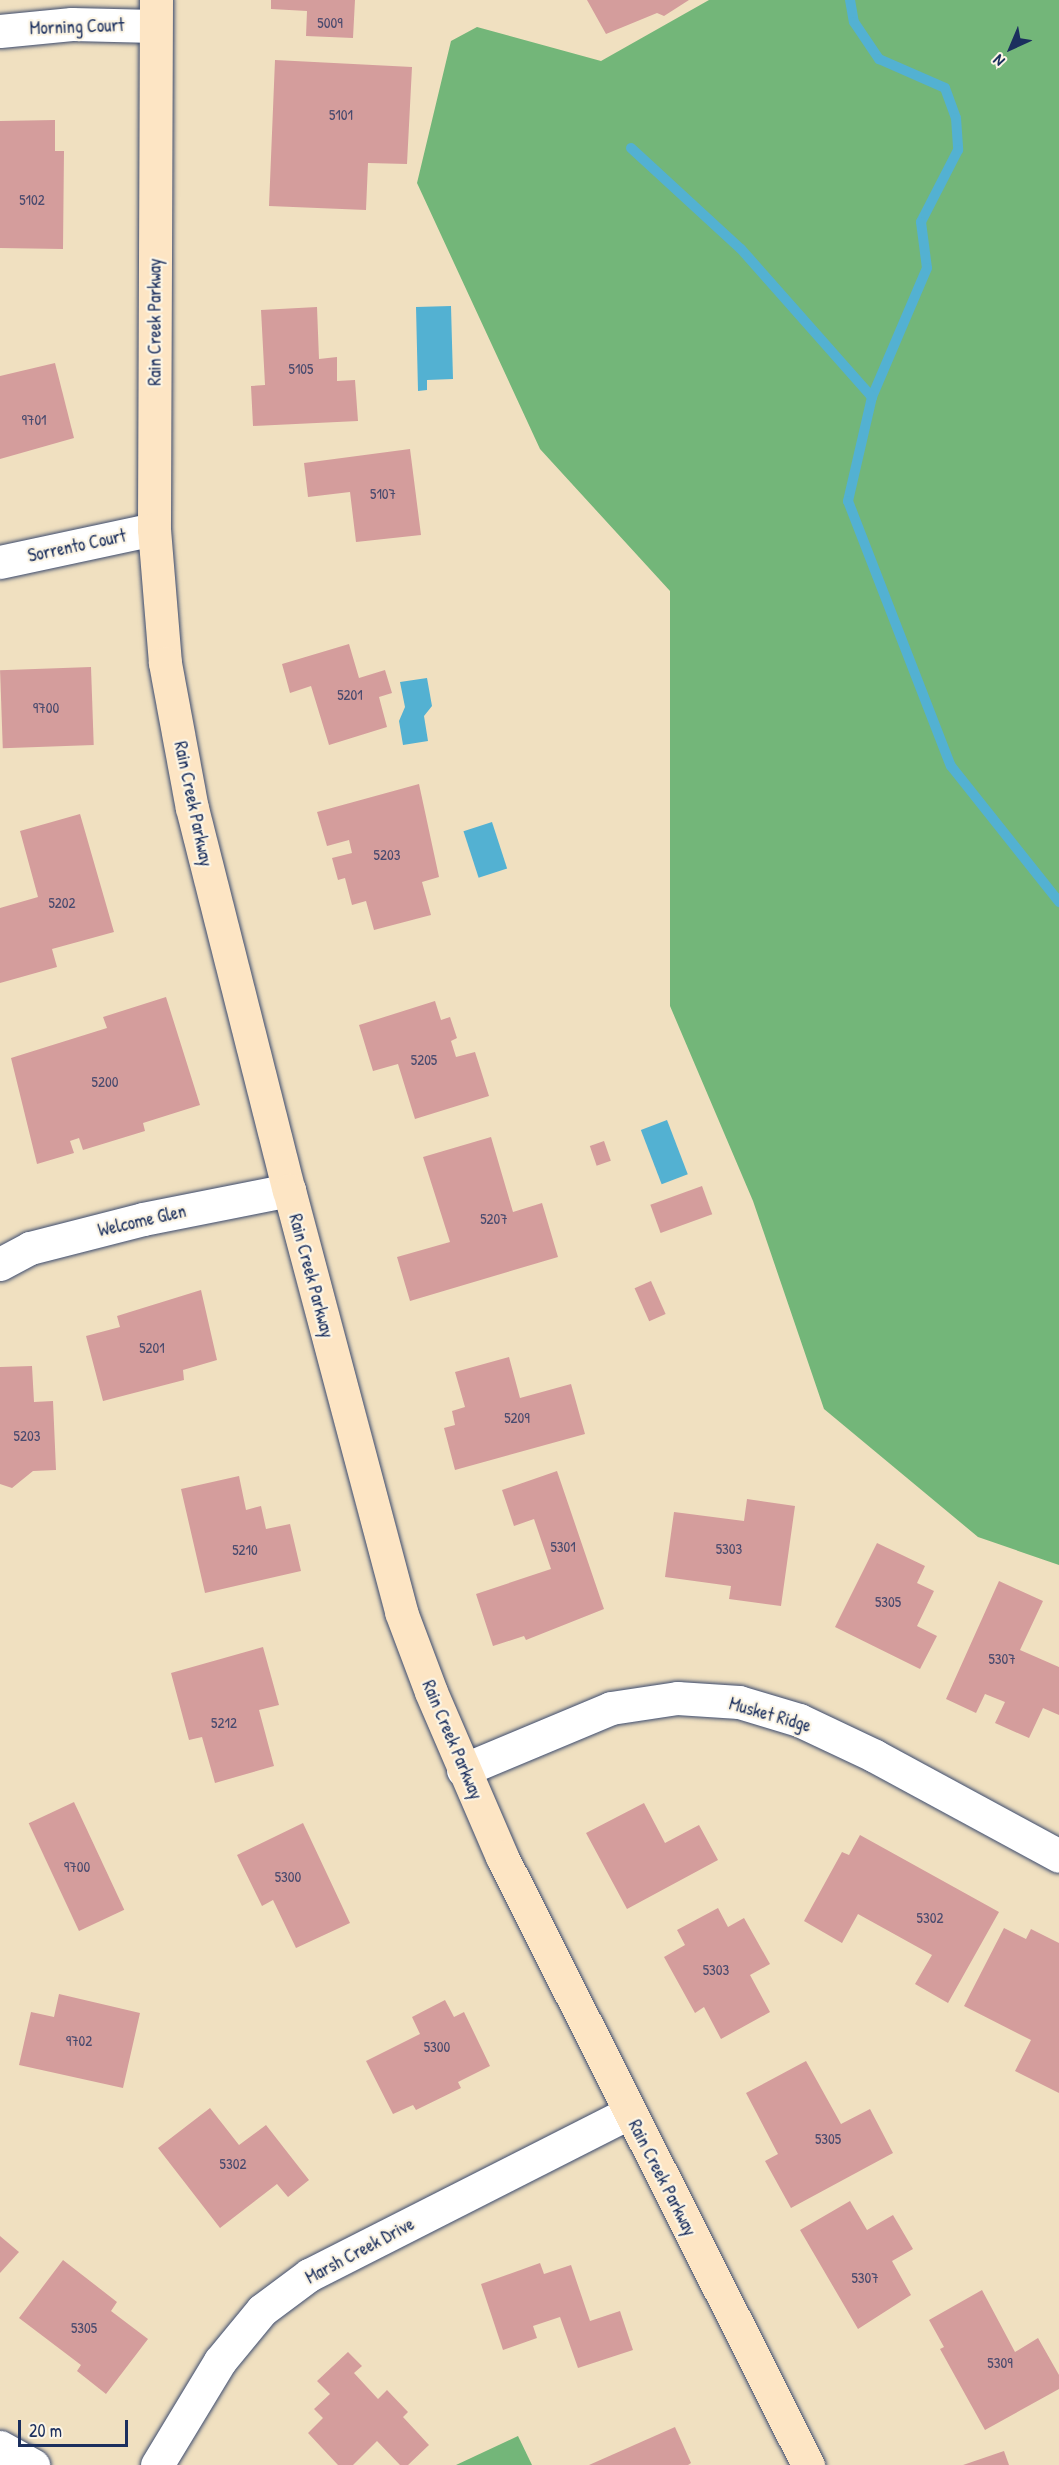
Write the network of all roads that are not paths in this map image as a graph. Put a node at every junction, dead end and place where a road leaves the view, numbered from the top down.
1 (155, 13) edge
2 (0, 31) edge
3 (154, 529) junction
4 (0, 562) edge
5 (289, 1190) junction
6 (0, 1264) edge
7 (463, 1770) junction
8 (1059, 1856) edge
9 (629, 2113) junction
10 (0, 2447) edge
11 (33, 2465) edge
12 (157, 2465) edge
13 (808, 2465) edge

1 - 2 street, Morning Court
1 - 3 street, Rain Creek Parkway
3 - 4 street, Sorrento Court
3 - 5 street, Rain Creek Parkway
5 - 6 street, Welcome Glen
5 - 7 street, Rain Creek Parkway
7 - 8 street, Musket Ridge
7 - 9 street, Rain Creek Parkway
9 - 12 street, Marsh Creek Drive
9 - 13 street, Rain Creek Parkway
10 - 11 street

